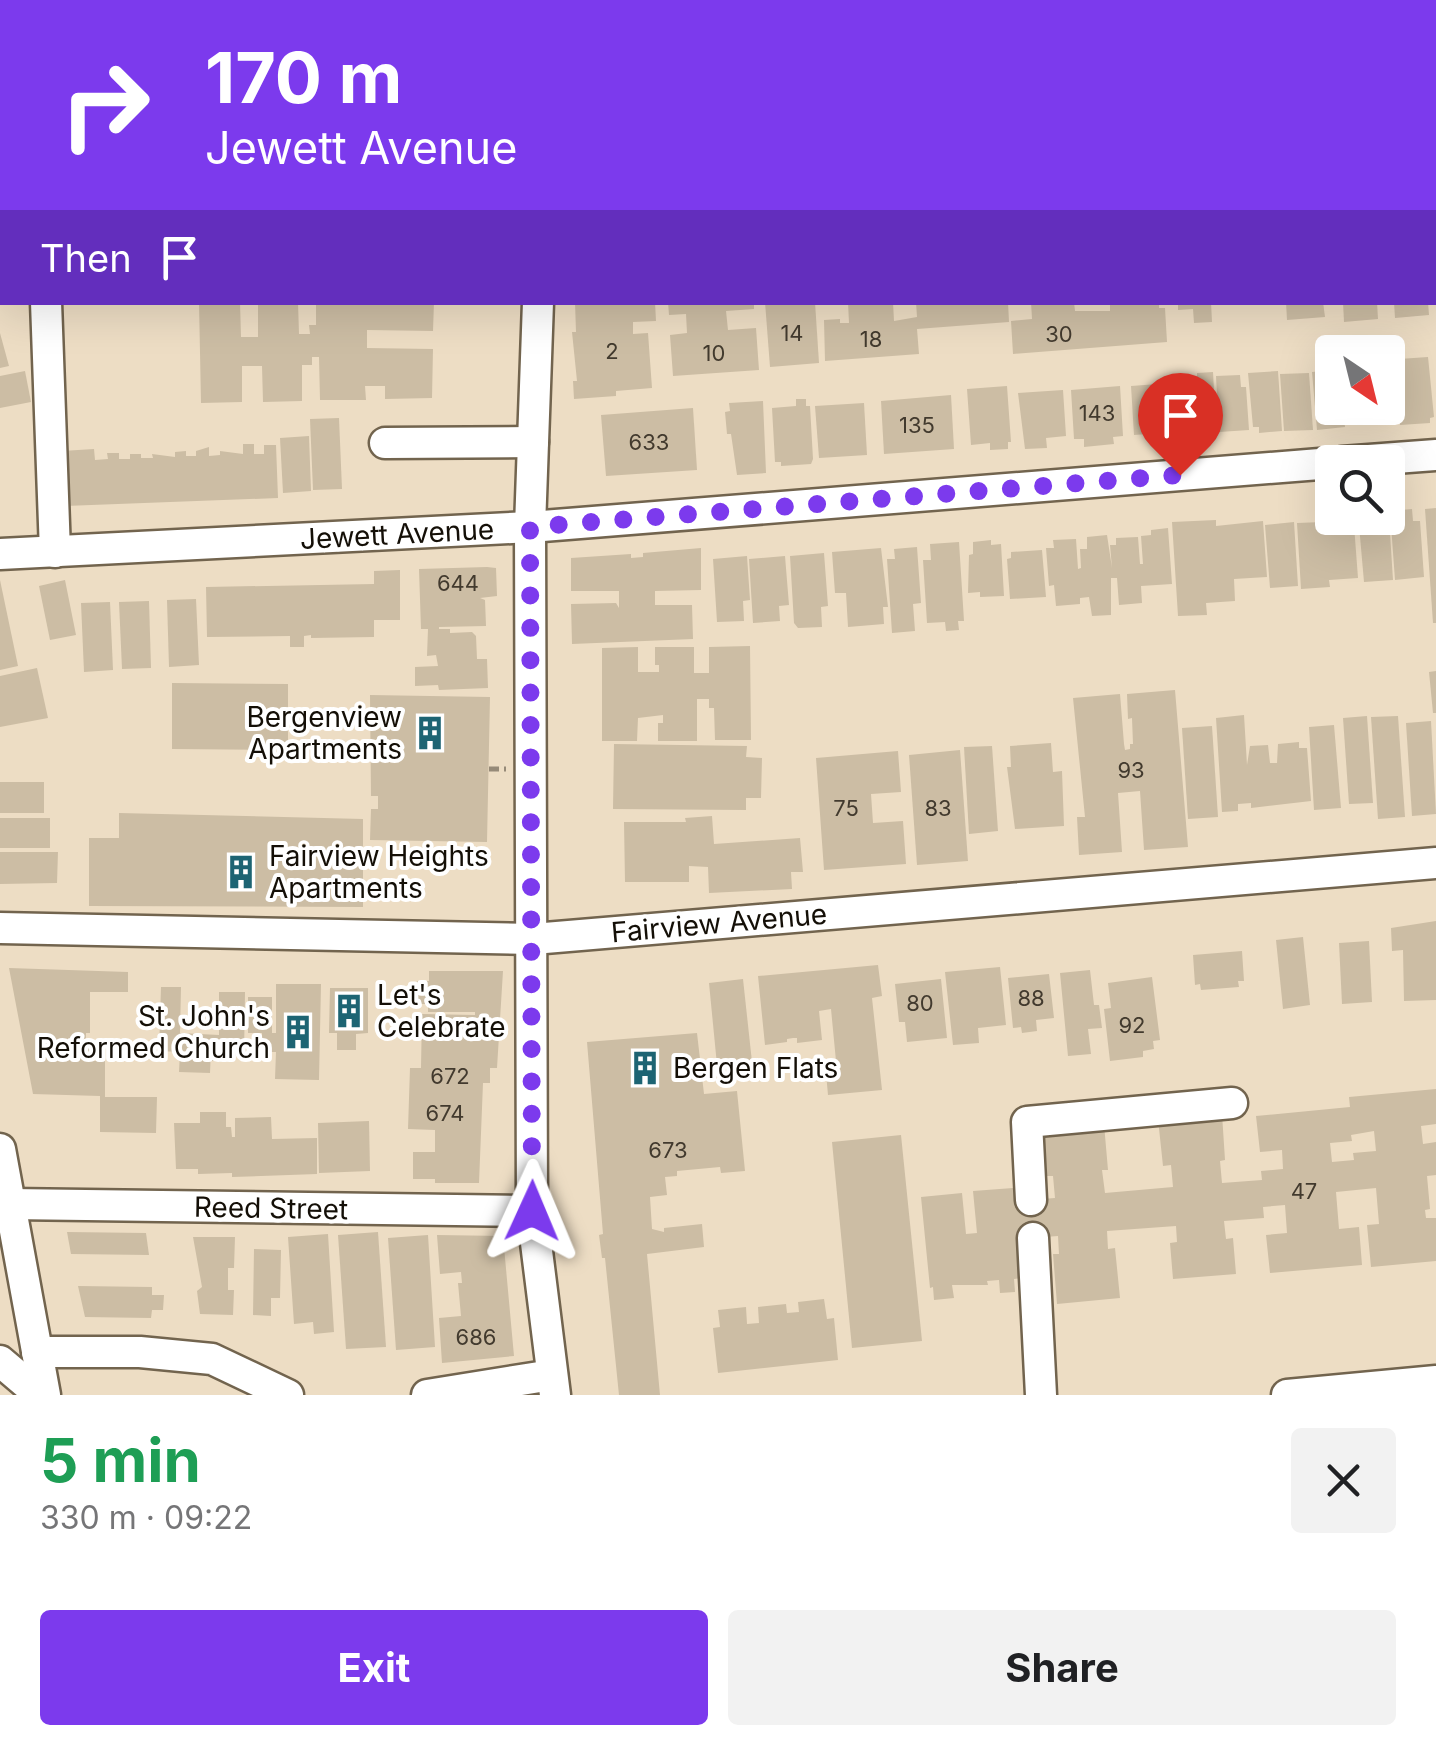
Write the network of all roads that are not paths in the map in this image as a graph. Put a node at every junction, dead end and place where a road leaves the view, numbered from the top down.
1 (46, 305) edge
2 (538, 305) edge
3 (533, 442) junction
4 (385, 443) dead end
5 (1436, 455) edge
6 (1405, 457) edge
7 (1315, 464) edge
8 (530, 527) junction
9 (55, 552) junction
10 (0, 554) edge
11 (1436, 863) edge
12 (0, 928) edge
13 (533, 940) junction
14 (1232, 1102) dead end
15 (0, 1149) edge
16 (1031, 1200) dead end
17 (10, 1204) junction
18 (532, 1211) junction
19 (1033, 1238) dead end
20 (37, 1352) junction
21 (0, 1360) edge
22 (1436, 1382) edge
23 (554, 1385) edge
24 (42, 1395) edge
25 (288, 1395) edge
26 (426, 1395) edge
27 (1041, 1395) edge
28 (1286, 1395) edge

1 - 9 street
2 - 3 street
3 - 4 street
3 - 8 street
5 - 6 street
7 - 8 street, Jewett Avenue
8 - 9 street, Jewett Avenue
8 - 13 street
9 - 10 street, Jewett Avenue
11 - 13 street, Fairview Avenue
12 - 13 street, Fairview Avenue
13 - 18 street
14 - 16 street
15 - 17 street
17 - 18 street, Reed Street
17 - 20 street
18 - 23 street
19 - 27 street
20 - 24 street
20 - 25 street
21 - 24 street
22 - 28 street
23 - 26 street

